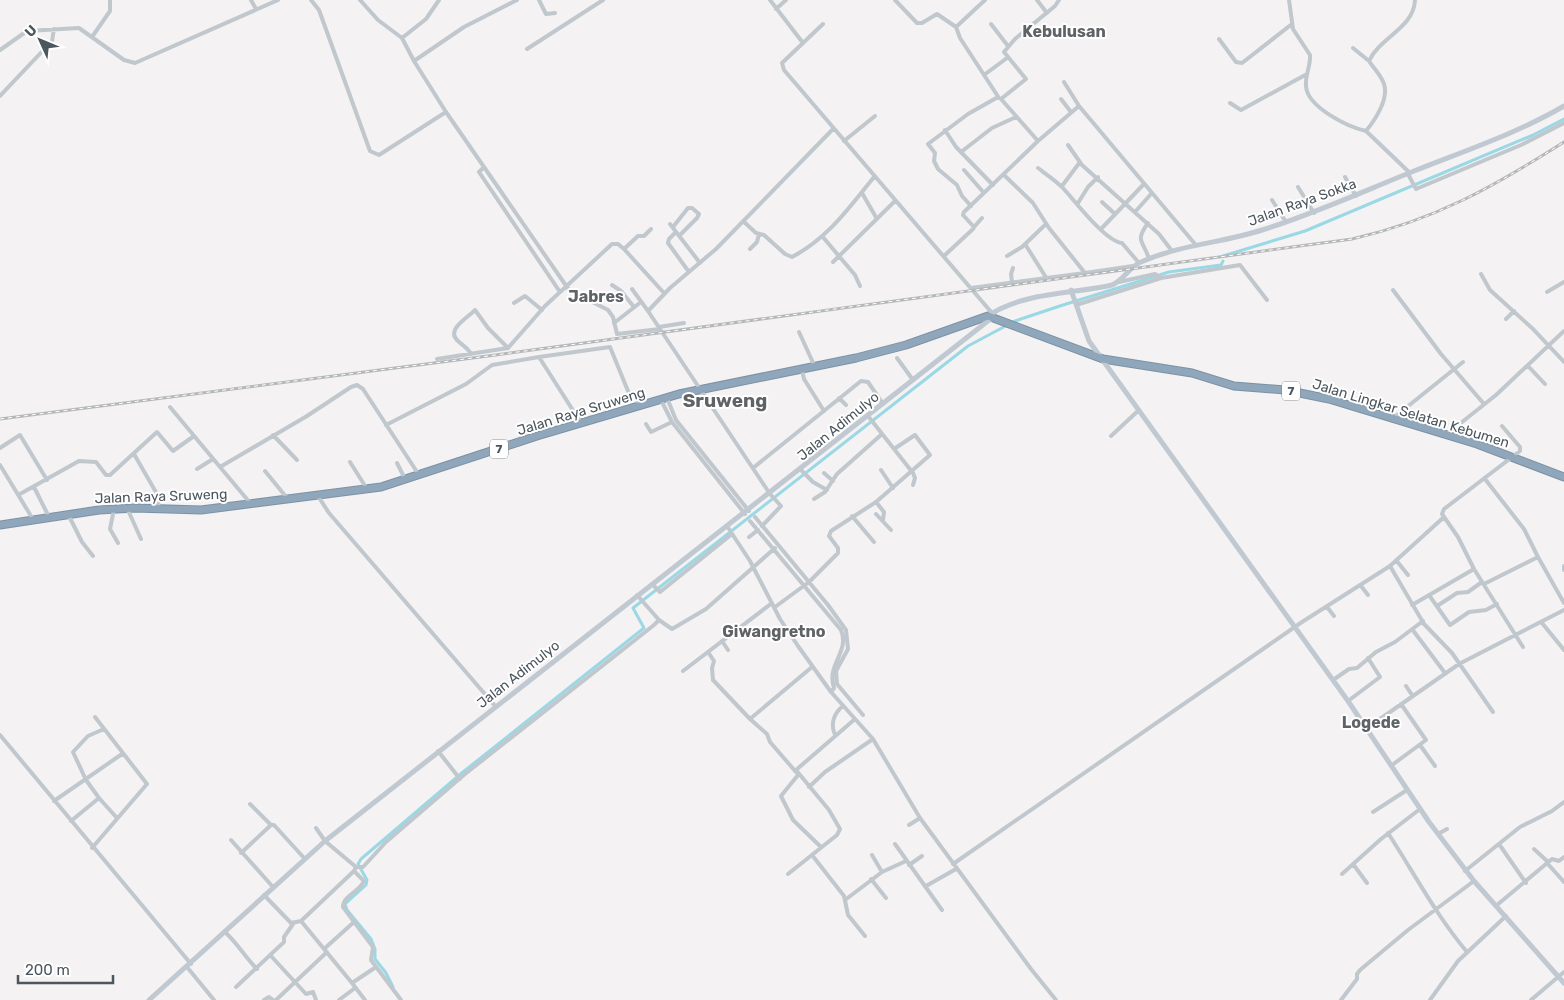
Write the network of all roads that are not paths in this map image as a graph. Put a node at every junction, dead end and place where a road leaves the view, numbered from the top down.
1 (110, 0) edge
2 (251, 0) edge
3 (278, 0) edge
4 (311, 0) edge
5 (360, 0) edge
6 (439, 0) edge
7 (517, 0) edge
8 (539, 0) edge
9 (603, 0) edge
10 (770, 0) edge
11 (786, 0) edge
12 (895, 0) edge
13 (985, 0) edge
14 (1037, 0) edge
15 (1060, 0) edge
16 (1289, 0) edge
17 (1415, 0) edge
18 (776, 8) junction
19 (256, 10) junction
20 (555, 13) dead end
21 (1047, 13) junction
22 (823, 24) dead end
23 (991, 24) dead end
24 (1292, 24) junction
25 (956, 27) junction
26 (54, 29) junction
27 (92, 37) junction
28 (402, 38) junction
29 (1219, 39) dead end
30 (803, 42) junction
31 (1008, 46) junction
32 (527, 48) dead end
33 (1353, 48) dead end
34 (0, 50) edge
35 (1007, 58) junction
36 (414, 61) junction
37 (1369, 61) junction
38 (1307, 74) junction
39 (984, 75) junction
40 (1064, 82) dead end
41 (0, 96) edge
42 (1000, 98) junction
43 (1061, 99) dead end
44 (1230, 103) dead end
45 (1079, 106) junction
46 (1564, 106) edge
47 (446, 112) junction
48 (1071, 112) junction
49 (874, 116) dead end
50 (1016, 117) junction
51 (1564, 124) edge
52 (833, 129) junction
53 (945, 130) junction
54 (1366, 131) junction
55 (844, 141) junction
56 (1038, 141) junction
57 (1068, 145) dead end
58 (962, 152) junction
59 (1080, 162) junction
60 (484, 167) junction
61 (1038, 168) dead end
62 (964, 170) dead end
63 (1409, 174) junction
64 (1004, 175) junction
65 (1098, 177) junction
66 (1345, 177) dead end
67 (874, 178) junction
68 (1143, 184) junction
69 (993, 185) junction
70 (1062, 186) junction
71 (1298, 187) dead end
72 (862, 193) junction
73 (984, 193) junction
74 (1152, 194) junction
75 (1356, 196) junction
76 (1272, 200) dead end
77 (895, 201) junction
78 (1102, 202) dead end
79 (1078, 203) junction
80 (1126, 203) junction
81 (971, 206) junction
82 (1135, 212) junction
83 (1314, 213) junction
84 (1115, 214) junction
85 (877, 218) junction
86 (982, 218) dead end
87 (743, 221) junction
88 (1286, 222) junction
89 (1148, 223) junction
90 (1046, 224) junction
91 (974, 227) junction
92 (651, 229) dead end
93 (1102, 229) junction
94 (678, 234) junction
95 (759, 234) junction
96 (532, 236) junction
97 (822, 236) junction
98 (525, 241) junction
99 (1025, 244) junction
100 (1195, 244) junction
101 (538, 245) junction
102 (624, 249) junction
103 (750, 249) dead end
104 (531, 250) junction
105 (1172, 251) junction
106 (944, 256) junction
107 (1007, 256) dead end
108 (838, 257) junction
109 (1149, 259) junction
110 (833, 262) dead end
111 (700, 263) junction
112 (1139, 263) junction
113 (1134, 266) junction
114 (1013, 268) dead end
115 (690, 272) junction
116 (1086, 273) junction
117 (1481, 274) dead end
118 (1159, 276) junction
119 (1047, 279) junction
120 (1012, 282) junction
121 (1119, 282) junction
122 (1564, 282) edge
123 (612, 285) dead end
124 (860, 286) dead end
125 (567, 287) junction
126 (971, 288) junction
127 (632, 289) dead end
128 (1070, 290) junction
129 (1393, 290) dead end
130 (560, 292) junction
131 (1547, 292) dead end
132 (664, 293) junction
133 (1267, 300) dead end
134 (641, 302) junction
135 (1075, 302) junction
136 (514, 303) dead end
137 (634, 307) junction
138 (542, 310) junction
139 (648, 311) junction
140 (1514, 312) junction
141 (991, 316) junction
142 (1506, 319) dead end
143 (614, 323) junction
144 (684, 323) dead end
145 (659, 328) junction
146 (1564, 331) edge
147 (799, 332) dead end
148 (1548, 347) junction
149 (508, 348) junction
150 (471, 354) junction
151 (538, 357) junction
152 (897, 358) dead end
153 (437, 359) dead end
154 (1103, 359) junction
155 (1463, 362) dead end
156 (1564, 362) edge
157 (1528, 366) junction
158 (815, 367) junction
159 (1453, 368) junction
160 (802, 370) junction
161 (913, 380) junction
162 (1544, 384) dead end
163 (700, 390) junction
164 (839, 398) junction
165 (664, 399) junction
166 (883, 404) junction
167 (1484, 404) junction
168 (846, 405) dead end
169 (642, 406) junction
170 (170, 407) dead end
171 (1139, 410) junction
172 (824, 411) junction
173 (869, 416) junction
174 (1392, 419) junction
175 (672, 422) junction
176 (580, 423) junction
177 (646, 424) dead end
178 (386, 425) junction
179 (1502, 426) dead end
180 (882, 434) junction
181 (1447, 434) junction
182 (273, 435) junction
183 (194, 436) junction
184 (1111, 436) dead end
185 (0, 448) edge
186 (894, 449) junction
187 (134, 454) junction
188 (1512, 456) junction
189 (213, 458) junction
190 (707, 459) junction
191 (297, 460) dead end
192 (350, 462) dead end
193 (397, 463) dead end
194 (0, 464) edge
195 (220, 467) junction
196 (753, 468) junction
197 (197, 470) dead end
198 (881, 470) dead end
199 (265, 471) dead end
200 (912, 471) junction
201 (4, 472) junction
202 (803, 472) junction
203 (824, 473) dead end
204 (0, 475) edge
205 (419, 475) junction
206 (1564, 477) edge
207 (405, 479) junction
208 (1485, 479) junction
209 (47, 480) junction
210 (832, 481) junction
211 (913, 485) dead end
212 (34, 487) junction
213 (893, 488) junction
214 (367, 489) junction
215 (827, 490) junction
216 (20, 494) junction
217 (318, 496) junction
218 (772, 497) junction
219 (814, 499) dead end
220 (289, 500) junction
221 (876, 502) junction
222 (251, 504) junction
223 (126, 508) junction
224 (114, 509) junction
225 (159, 509) junction
226 (747, 512) junction
227 (68, 514) junction
228 (876, 514) dead end
229 (49, 516) junction
230 (852, 516) junction
231 (755, 517) dead end
232 (1444, 517) junction
233 (882, 520) junction
234 (34, 521) junction
235 (750, 521) dead end
236 (0, 525) edge
237 (762, 526) junction
238 (758, 530) junction
239 (891, 530) dead end
240 (730, 531) junction
241 (750, 537) dead end
242 (141, 539) dead end
243 (874, 542) dead end
244 (118, 543) dead end
245 (779, 545) junction
246 (774, 549) junction
247 (93, 556) dead end
248 (1538, 557) junction
249 (1396, 560) junction
250 (1390, 566) junction
251 (753, 567) junction
252 (1474, 569) junction
253 (1408, 575) dead end
254 (809, 582) junction
255 (1483, 583) junction
256 (804, 586) junction
257 (1361, 586) junction
258 (655, 588) junction
259 (1368, 595) dead end
260 (1428, 595) junction
261 (641, 599) junction
262 (1564, 602) edge
263 (1497, 604) junction
264 (773, 605) junction
265 (828, 605) junction
266 (1412, 605) junction
267 (1437, 606) junction
268 (1327, 607) junction
269 (824, 608) junction
270 (1564, 610) edge
271 (1334, 616) dead end
272 (659, 620) junction
273 (1423, 621) junction
274 (1542, 623) junction
275 (1295, 627) junction
276 (1412, 629) junction
277 (845, 634) junction
278 (1516, 635) junction
279 (722, 641) junction
280 (1523, 646) dead end
281 (728, 650) dead end
282 (1564, 650) edge
283 (708, 652) junction
284 (1368, 658) junction
285 (1459, 664) junction
286 (812, 666) junction
287 (683, 671) dead end
288 (1445, 673) junction
289 (1334, 680) junction
290 (1406, 686) dead end
291 (834, 689) junction
292 (1412, 696) junction
293 (1348, 701) junction
294 (1401, 704) junction
295 (843, 706) junction
296 (496, 707) junction
297 (1492, 712) dead end
298 (863, 715) dead end
299 (95, 717) dead end
300 (750, 719) junction
301 (855, 719) junction
302 (1366, 728) junction
303 (104, 729) junction
304 (0, 735) edge
305 (835, 735) junction
306 (873, 739) junction
307 (1420, 745) junction
308 (439, 752) junction
309 (122, 754) junction
310 (1392, 765) junction
311 (1435, 766) dead end
312 (797, 773) junction
313 (458, 777) junction
314 (86, 780) junction
315 (809, 787) junction
316 (1407, 790) junction
317 (99, 798) junction
318 (54, 801) junction
319 (250, 804) dead end
320 (1563, 804) edge
321 (1420, 810) junction
322 (1372, 812) dead end
323 (117, 818) junction
324 (920, 818) junction
325 (71, 822) junction
326 (271, 825) junction
327 (910, 825) dead end
328 (316, 828) dead end
329 (1447, 828) dead end
330 (1388, 833) junction
331 (1438, 834) junction
332 (231, 840) dead end
333 (325, 841) junction
334 (895, 844) dead end
335 (1498, 844) junction
336 (821, 847) junction
337 (92, 848) junction
338 (1534, 848) dead end
339 (241, 853) junction
340 (812, 855) junction
341 (872, 855) dead end
342 (922, 856) dead end
343 (1564, 857) edge
344 (305, 859) junction
345 (908, 863) junction
346 (1547, 863) junction
347 (953, 864) junction
348 (1353, 864) junction
349 (357, 869) junction
350 (956, 869) junction
351 (1465, 871) junction
352 (882, 872) junction
353 (788, 874) dead end
354 (1342, 874) dead end
355 (871, 879) junction
356 (1474, 881) junction
357 (1564, 882) edge
358 (1366, 883) dead end
359 (1526, 883) junction
360 (926, 886) junction
361 (274, 887) junction
362 (264, 895) junction
363 (886, 898) dead end
364 (845, 900) junction
365 (1497, 906) junction
366 (942, 910) dead end
367 (1435, 910) junction
368 (1506, 916) junction
369 (301, 921) junction
370 (354, 922) junction
371 (293, 924) junction
372 (225, 932) junction
373 (865, 936) dead end
374 (326, 951) junction
375 (1467, 952) junction
376 (271, 956) junction
377 (189, 965) junction
378 (376, 967) junction
379 (257, 969) junction
380 (1564, 972) edge
381 (1558, 975) junction
382 (296, 983) junction
383 (1564, 983) edge
384 (352, 984) junction
385 (236, 987) dead end
386 (355, 988) junction
387 (149, 1000) edge
388 (214, 1000) edge
389 (264, 1000) edge
390 (275, 1000) edge
391 (316, 1000) edge
392 (339, 1000) edge
393 (364, 1000) edge
394 (401, 1000) edge
395 (1056, 1000) edge
396 (1341, 1000) edge
397 (1430, 1000) edge
398 (1532, 1000) edge

1 - 27 street
2 - 19 street
3 - 19 street
4 - 47 street
5 - 28 street
6 - 28 street
7 - 36 street
8 - 20 street
9 - 32 street
10 - 18 street
11 - 18 street
12 - 25 street
13 - 25 street
14 - 21 street
15 - 21 street
16 - 24 street
17 - 37 street
18 - 30 street
19 - 27 street
21 - 31 street
22 - 30 street
23 - 31 street
24 - 29 street
24 - 38 street
25 - 39 street
26 - 27 street
26 - 34 street
26 - 41 street
28 - 36 street
30 - 52 street
31 - 35 street
33 - 37 street
35 - 39 street
35 - 42 street
36 - 47 street
37 - 54 street
38 - 44 street
38 - 54 street
39 - 42 street
40 - 45 street
42 - 50 street
42 - 53 street
43 - 48 street
45 - 48 street
45 - 68 street
46 - 63 street, Jalan Raya Sokka
47 - 60 street
48 - 56 street
49 - 55 street
50 - 56 street
50 - 58 street
51 - 63 street
52 - 55 street
52 - 87 street
53 - 58 street
53 - 81 street
54 - 63 street
55 - 67 street
56 - 64 street
57 - 59 street
58 - 69 street
59 - 65 street
59 - 70 street
60 - 96 street
60 - 98 street
61 - 70 street
62 - 73 street
63 - 75 street, Jalan Raya Sokka
64 - 69 street
64 - 90 street
65 - 79 street
65 - 80 street
66 - 75 street
67 - 72 street
67 - 77 street
68 - 74 street
68 - 80 street
69 - 73 street
70 - 79 street
71 - 83 street
72 - 85 street
72 - 97 street
73 - 81 street
74 - 82 street
74 - 100 street
75 - 83 street, Jalan Raya Sokka
76 - 88 street
77 - 85 street
77 - 106 street
78 - 84 street
79 - 93 street
80 - 82 street
80 - 84 street
81 - 91 street
82 - 89 street
83 - 88 street, Jalan Raya Sokka
84 - 93 street
85 - 108 street
86 - 91 street
87 - 95 street
87 - 111 street
88 - 100 street, Jalan Raya Sokka
89 - 105 street
89 - 109 street
90 - 99 street
90 - 116 street
91 - 106 street
92 - 102 street
93 - 112 street
94 - 94 street
94 - 111 street
94 - 115 street
95 - 97 street
95 - 103 street
96 - 98 street
96 - 101 street
97 - 108 street
98 - 104 street
99 - 107 street
99 - 119 street
100 - 105 street, Jalan Raya Sokka
101 - 104 street
101 - 125 street
102 - 125 street
102 - 132 street
104 - 130 street
105 - 109 street, Jalan Raya Sokka
106 - 126 street
108 - 110 street
108 - 124 street
109 - 112 street, Jalan Raya Sokka
111 - 115 street
112 - 113 street, Jalan Raya Sokka
113 - 116 street
113 - 121 street, Jalan Raya Sokka
114 - 120 street
115 - 132 street
116 - 119 street
117 - 140 street
118 - 121 street
118 - 133 street
118 - 135 street
119 - 120 street
120 - 126 street
121 - 128 street
122 - 131 street
123 - 137 street
125 - 130 street
125 - 143 street
126 - 141 street
127 - 134 street
128 - 135 street
128 - 141 street
129 - 159 street
130 - 138 street
132 - 139 street
134 - 137 street
134 - 139 street
135 - 154 street
136 - 138 street
137 - 143 street
138 - 149 street
139 - 145 street
140 - 142 street
140 - 148 street
141 - 154 highway, Jalan Lingkar Selatan Kebumen / 7
141 - 158 highway, Jalan Raya Sruweng / 7
141 - 161 street, Jalan Adimulyo
143 - 145 street
144 - 145 street
145 - 163 street
146 - 148 street
147 - 158 street
148 - 156 street
148 - 157 street
149 - 150 street
149 - 150 street
150 - 153 street
151 - 169 street
151 - 176 street
151 - 178 street
152 - 161 street
154 - 171 street
154 - 174 highway, Jalan Lingkar Selatan Kebumen / 7
155 - 159 street
157 - 162 street
157 - 167 street
158 - 160 highway, Jalan Raya Sruweng / 7
159 - 167 street
159 - 174 street
160 - 163 highway, Jalan Raya Sruweng / 7
160 - 172 street
161 - 166 street, Jalan Adimulyo
163 - 165 highway, Jalan Raya Sruweng / 7
163 - 196 street
164 - 166 street
164 - 168 street
164 - 172 street
165 - 169 highway, Jalan Raya Sruweng / 7
165 - 175 street
165 - 190 street
166 - 173 street, Jalan Adimulyo
167 - 181 street
169 - 176 highway, Jalan Raya Sruweng / 7
170 - 183 street
171 - 184 street
171 - 275 street
172 - 196 street
173 - 180 street
173 - 202 street, Jalan Adimulyo
174 - 181 highway, Jalan Lingkar Selatan Kebumen / 7
175 - 177 street
175 - 190 street
176 - 205 highway, Jalan Raya Sruweng / 7
178 - 182 street
178 - 205 street
179 - 188 street
180 - 186 street
180 - 210 street
181 - 188 highway, Jalan Lingkar Selatan Kebumen / 7
182 - 191 street
182 - 195 street
183 - 187 street
183 - 189 street
185 - 209 street
186 - 200 street
186 - 200 street
187 - 209 street
187 - 225 street
188 - 206 highway, Jalan Lingkar Selatan Kebumen / 7
188 - 208 street
189 - 195 street
189 - 197 street
190 - 226 street
192 - 214 street
193 - 207 street
194 - 201 street
195 - 222 street
196 - 218 street
198 - 213 street
199 - 220 street
200 - 211 street
200 - 213 street
201 - 204 street
201 - 216 street
202 - 215 street
202 - 218 street, Jalan Adimulyo
203 - 210 street
205 - 207 highway, Jalan Raya Sruweng / 7
207 - 214 highway, Jalan Raya Sruweng / 7
208 - 232 street
208 - 248 street
209 - 212 street
210 - 215 street
212 - 216 street
212 - 229 street
213 - 221 street
214 - 217 highway, Jalan Raya Sruweng / 7
215 - 219 street
216 - 234 street
217 - 220 highway, Jalan Raya Sruweng / 7
217 - 296 street
218 - 226 street, Jalan Adimulyo
218 - 237 street
220 - 222 highway, Jalan Raya Sruweng / 7
221 - 230 street
221 - 233 street
222 - 225 highway, Jalan Raya Sruweng / 7
223 - 224 highway, Jalan Raya Sruweng / 7
223 - 225 highway, Jalan Raya Sruweng / 7
223 - 242 street
224 - 227 highway, Jalan Raya Sruweng / 7
224 - 244 street
226 - 240 street, Jalan Adimulyo
227 - 229 highway, Jalan Raya Sruweng / 7
227 - 247 street
228 - 233 street
229 - 234 highway, Jalan Raya Sruweng / 7
230 - 243 street
230 - 254 street
231 - 237 street
232 - 249 street
232 - 252 street
233 - 239 street
234 - 236 highway, Jalan Raya Sruweng / 7
235 - 238 street
237 - 245 street
238 - 241 street
238 - 246 street
240 - 251 street
240 - 258 street, Jalan Adimulyo
240 - 258 street
245 - 246 street
245 - 254 street
246 - 251 street
246 - 256 street
248 - 255 street
248 - 262 street
249 - 250 street
249 - 253 street
250 - 257 street
250 - 266 street
251 - 264 street
251 - 272 street
252 - 255 street
252 - 260 street
254 - 256 street
254 - 265 street
255 - 263 street
255 - 267 street
256 - 264 street
256 - 269 street
257 - 259 street
257 - 268 street
258 - 261 street, Jalan Adimulyo
260 - 266 street
260 - 267 street
261 - 272 street
261 - 296 street, Jalan Adimulyo
263 - 267 street
263 - 278 street
264 - 279 street
264 - 286 street
265 - 269 street
265 - 277 street
266 - 273 street
268 - 271 street
268 - 275 street
269 - 277 street
270 - 274 street
272 - 313 street
273 - 276 street
273 - 285 street
274 - 278 street
274 - 282 street
275 - 289 street
275 - 347 street
276 - 284 street
276 - 288 street
277 - 291 street
278 - 280 street
278 - 285 street
279 - 281 street
279 - 283 street
283 - 287 street
283 - 300 street
284 - 289 street
284 - 293 street
285 - 288 street
285 - 297 street
286 - 291 street
286 - 300 street
288 - 292 street
289 - 293 street
290 - 292 street
291 - 295 street
291 - 298 street
292 - 294 street
293 - 302 street
294 - 302 street
294 - 307 street
295 - 301 street
295 - 305 street
296 - 308 street, Jalan Adimulyo
299 - 303 street
300 - 312 street
301 - 305 street
301 - 306 street
302 - 310 street
303 - 309 street
303 - 314 street
304 - 318 street
305 - 312 street
306 - 315 street
306 - 324 street
307 - 310 street
307 - 311 street
308 - 313 street
308 - 333 street, Jalan Adimulyo
309 - 314 street
309 - 323 street
310 - 316 street
312 - 315 street
312 - 336 street
313 - 349 street
314 - 317 street
314 - 318 street
315 - 336 street
316 - 321 street
316 - 322 street
317 - 323 street
317 - 325 street
318 - 325 street
319 - 326 street
320 - 335 street
321 - 330 street
321 - 331 street
323 - 337 street
324 - 327 street
324 - 347 street
325 - 337 street
326 - 339 street
326 - 344 street
328 - 333 street
329 - 331 street
330 - 348 street
330 - 367 street
331 - 351 street
332 - 339 street
333 - 344 street, Jalan Adimulyo
333 - 349 street
334 - 345 street
335 - 351 street
335 - 359 street
336 - 340 street
337 - 377 street
338 - 346 street
339 - 361 street
340 - 353 street
340 - 364 street
341 - 352 street
342 - 345 street
343 - 346 street
344 - 361 street, Jalan Adimulyo
345 - 352 street
345 - 360 street
346 - 357 street
346 - 359 street
347 - 350 street
348 - 354 street
348 - 358 street
349 - 369 street
349 - 370 street
350 - 360 street
350 - 395 street
351 - 356 street
352 - 355 street
355 - 363 street
355 - 364 street
356 - 365 street
356 - 367 street
359 - 365 street
360 - 366 street
361 - 362 street, Jalan Adimulyo
362 - 371 street
362 - 372 street, Jalan Adimulyo
364 - 373 street
365 - 368 street
367 - 375 street
367 - 396 street
368 - 375 street
368 - 381 street
369 - 371 street
369 - 374 street
370 - 374 street
370 - 378 street
371 - 376 street
372 - 377 street, Jalan Adimulyo
372 - 379 street
374 - 382 street
374 - 384 street
375 - 397 street
376 - 379 street
376 - 382 street
377 - 387 street, Jalan Adimulyo
377 - 388 street
378 - 384 street
378 - 394 street
379 - 385 street
380 - 381 street
381 - 383 street
381 - 398 street
382 - 390 street
382 - 391 street
384 - 386 street
386 - 392 street
386 - 393 street
389 - 390 street

